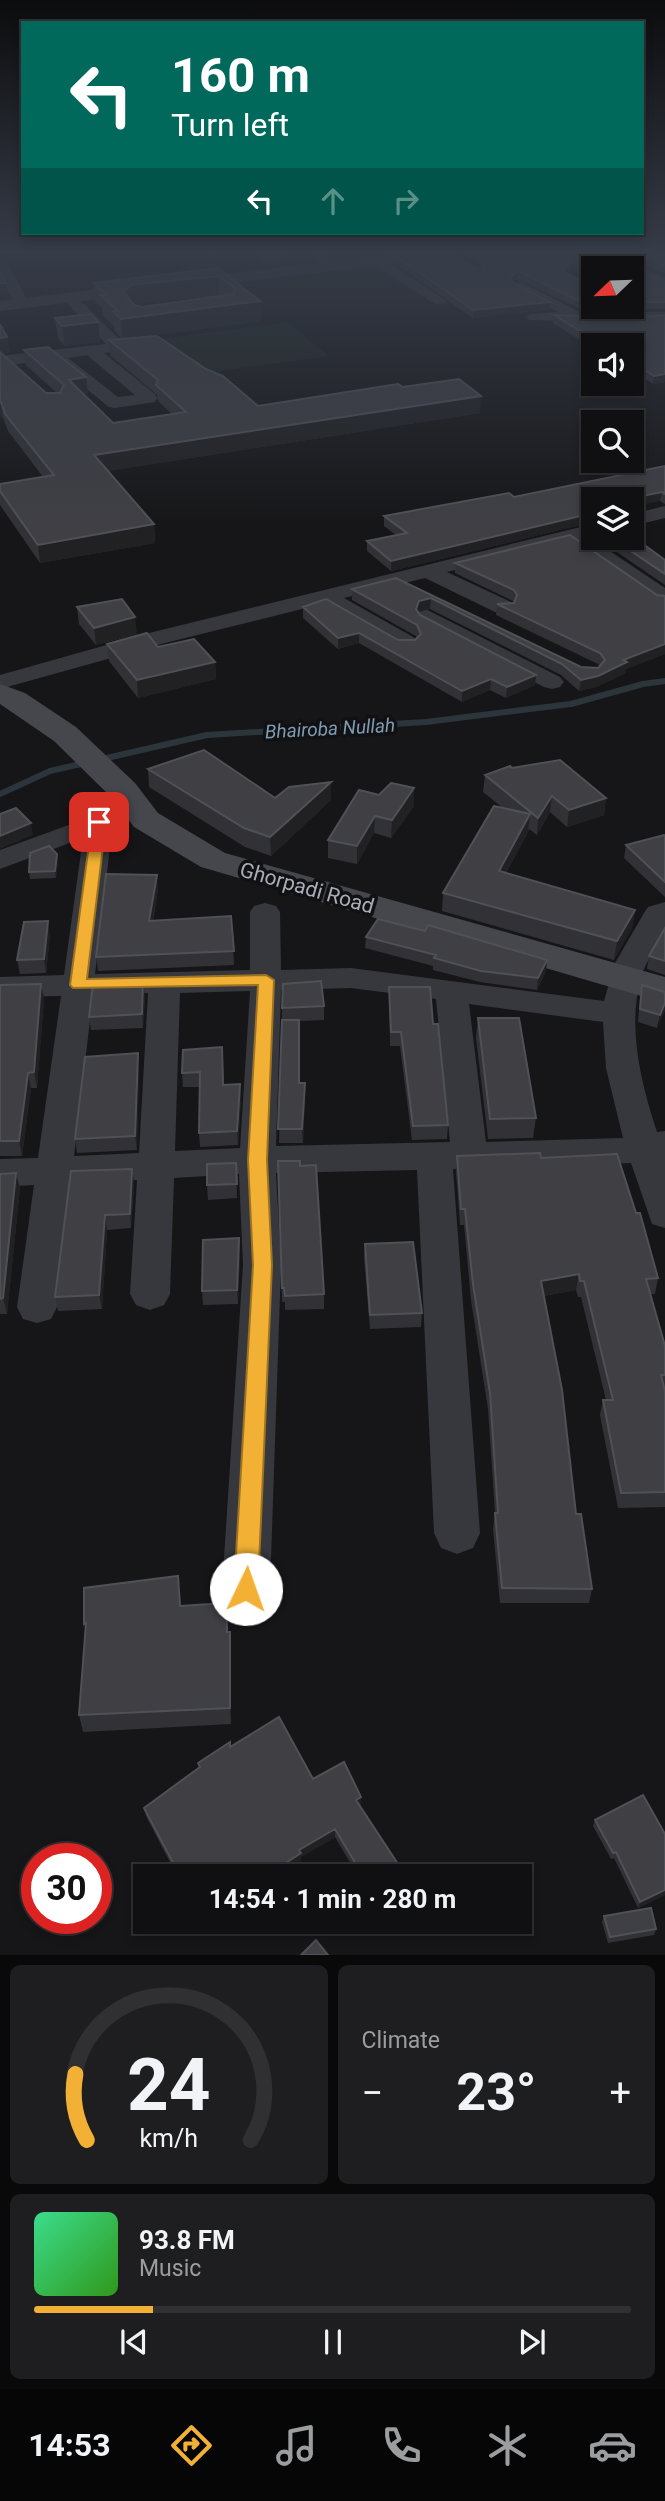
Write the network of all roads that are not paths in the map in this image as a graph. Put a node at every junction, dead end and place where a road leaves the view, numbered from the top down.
1 (114, 343) edge
2 (151, 343) edge
3 (156, 343) edge
4 (117, 346) junction
5 (90, 350) junction
6 (174, 351) edge
7 (55, 355) junction
8 (4, 361) edge
9 (27, 377) edge
10 (665, 512) edge
11 (644, 517) edge
12 (581, 532) edge
13 (605, 550) edge
14 (427, 571) junction
15 (398, 578) junction
16 (365, 586) junction
17 (325, 596) junction
18 (665, 598) edge
19 (407, 643) edge
20 (0, 682) edge
21 (552, 682) dead end
22 (0, 693) edge
23 (0, 860) edge
24 (665, 911) edge
25 (265, 912) dead end
26 (266, 980) junction
27 (165, 982) junction
28 (78, 985) junction
29 (0, 987) edge
30 (665, 990) edge
31 (451, 991) junction
32 (621, 995) junction
33 (655, 1146) edge
34 (452, 1158) junction
35 (257, 1160) junction
36 (156, 1166) junction
37 (54, 1171) junction
38 (0, 1173) edge
39 (665, 1214) edge
40 (150, 1294) dead end
41 (37, 1307) dead end
42 (457, 1533) dead end
43 (246, 1589) dead end

1 - 4 street
2 - 4 street
3 - 6 street
4 - 5 street
5 - 7 street
5 - 7 street
7 - 8 street
8 - 9 street
10 - 11 street
12 - 14 street
13 - 18 street
14 - 15 street
14 - 15 street
15 - 16 street
16 - 17 street
16 - 21 street
17 - 19 street
17 - 20 street
22 - 32 main road, Ghorpadi Road
23 - 28 street
24 - 32 street
25 - 26 street
26 - 27 street
26 - 31 street
26 - 35 street
27 - 28 street
27 - 36 street
28 - 29 street
28 - 37 street
30 - 32 main road, Ghorpadi Road
31 - 32 street
31 - 34 street
32 - 33 street
33 - 34 street
33 - 39 street
34 - 35 street
34 - 42 street
35 - 36 street
35 - 43 street
36 - 37 street
36 - 40 street
37 - 38 street
37 - 41 street

